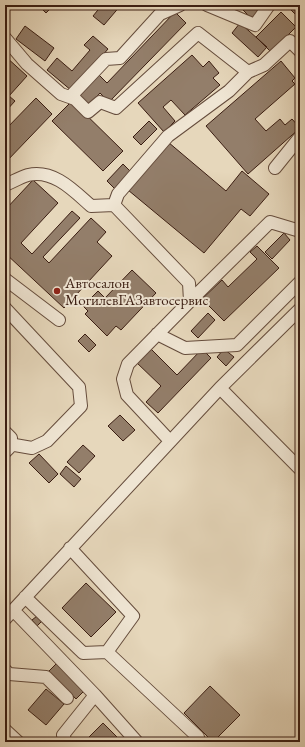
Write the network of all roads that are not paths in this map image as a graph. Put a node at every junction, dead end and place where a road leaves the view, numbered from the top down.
1 (180, 5) edge
2 (207, 5) edge
3 (270, 5) edge
4 (5, 38) edge
5 (300, 51) edge
6 (248, 72) junction
7 (70, 97) junction
8 (300, 137) edge
9 (275, 168) dead end
10 (5, 185) edge
11 (114, 205) junction
12 (300, 232) edge
13 (5, 279) edge
14 (300, 282) edge
15 (190, 300) junction
16 (5, 308) edge
17 (300, 309) edge
18 (59, 320) dead end
19 (157, 334) junction
20 (220, 388) junction
21 (5, 432) edge
22 (170, 441) junction
23 (7, 448) edge
24 (300, 469) edge
25 (70, 548) junction
26 (25, 597) junction
27 (9, 614) edge
28 (107, 652) junction
29 (5, 670) edge
30 (95, 695) junction
31 (67, 698) dead end
32 (5, 730) edge
33 (198, 737) dead end
34 (18, 742) edge
35 (66, 742) edge
36 (137, 742) edge

1 - 7 lane
2 - 3 lane
4 - 7 lane
5 - 6 lane
6 - 7 lane
6 - 11 lane
8 - 9 lane
10 - 11 lane
11 - 15 lane
12 - 15 lane
13 - 18 lane
14 - 19 lane
15 - 19 lane
16 - 23 lane
17 - 20 lane
19 - 22 lane
20 - 22 lane
20 - 24 lane
21 - 23 lane
22 - 25 lane
25 - 26 lane
25 - 28 lane
26 - 27 lane
26 - 28 lane
27 - 30 lane
28 - 33 lane
29 - 31 lane
30 - 35 lane
30 - 36 lane
32 - 34 lane

